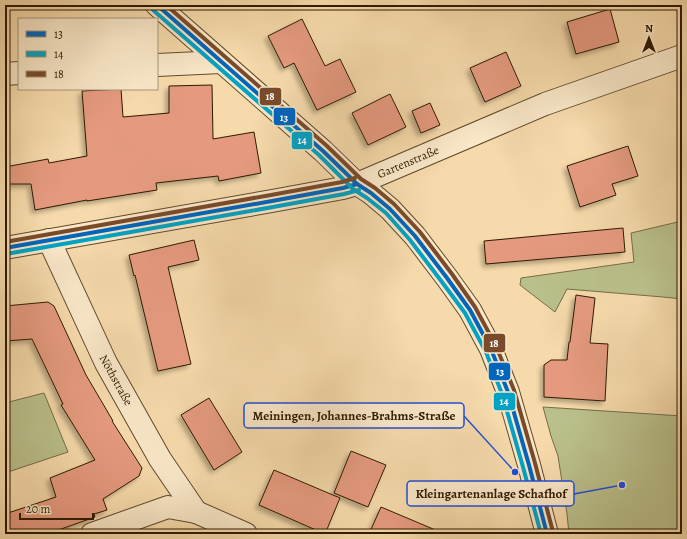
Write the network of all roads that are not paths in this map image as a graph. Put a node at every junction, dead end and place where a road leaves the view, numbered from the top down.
1 (157, 5) edge
2 (682, 56) edge
3 (221, 62) junction
4 (158, 65) edge
5 (18, 73) edge
6 (5, 74) edge
7 (357, 184) junction
8 (49, 240) junction
9 (5, 248) edge
10 (196, 512) junction
11 (92, 534) edge
12 (246, 534) edge
13 (547, 534) edge

1 - 3 street
2 - 7 street, Gartenstraße
3 - 4 street
3 - 7 street
5 - 6 street
7 - 8 street, Gartenstraße
7 - 13 street
8 - 9 street, Gartenstraße
8 - 10 street, Nöthstraße
10 - 11 street
10 - 12 street

